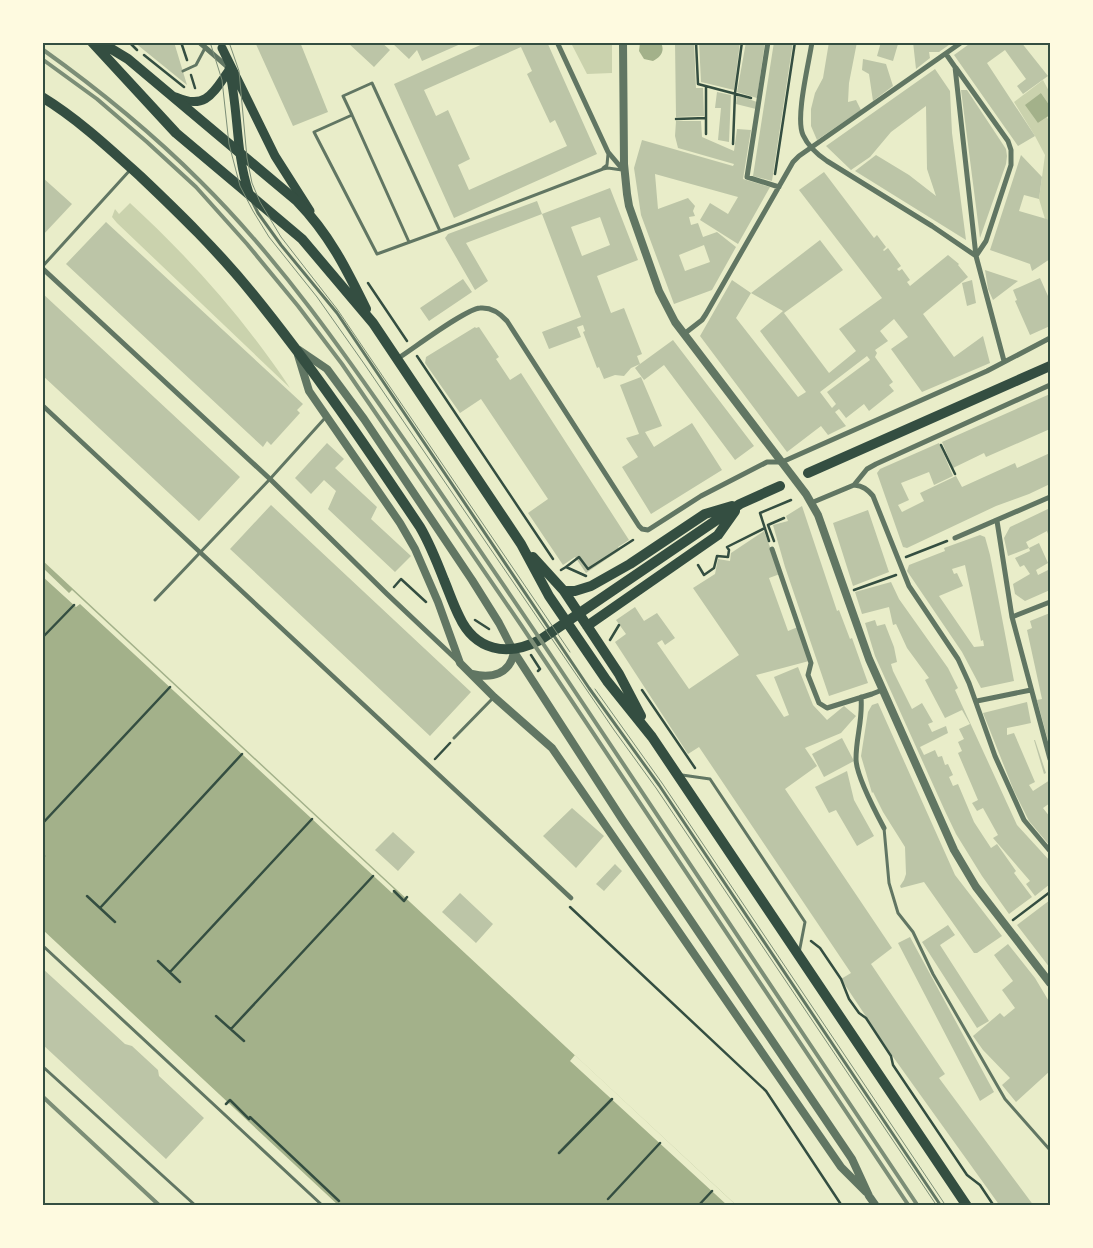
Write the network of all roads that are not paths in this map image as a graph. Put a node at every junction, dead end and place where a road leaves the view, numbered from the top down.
1 (92, 42) edge
2 (100, 42) edge
3 (199, 42) edge
4 (557, 42) edge
5 (623, 42) edge
6 (768, 42) edge
7 (812, 42) edge
8 (962, 42) edge
9 (221, 45) edge
10 (205, 48) junction
11 (946, 54) junction
12 (955, 67) junction
13 (230, 69) junction
14 (183, 71) dead end
15 (164, 90) junction
16 (42, 97) edge
17 (352, 115) junction
18 (812, 148) junction
19 (239, 152) junction
20 (608, 152) junction
21 (132, 169) junction
22 (603, 169) junction
23 (624, 171) junction
24 (779, 187) junction
25 (249, 193) junction
26 (320, 226) junction
27 (440, 231) junction
28 (409, 242) junction
29 (976, 256) junction
30 (42, 268) edge
31 (373, 323) junction
32 (684, 334) junction
33 (1050, 338) edge
34 (296, 348) junction
35 (397, 359) junction
36 (1004, 361) junction
37 (1050, 366) edge
38 (1050, 385) edge
39 (42, 405) edge
40 (326, 417) junction
41 (782, 462) junction
42 (808, 473) dead end
43 (270, 479) junction
44 (854, 485) junction
45 (780, 486) dead end
46 (1050, 497) edge
47 (811, 503) junction
48 (740, 504) junction
49 (996, 521) junction
50 (956, 538) road end
51 (521, 544) junction
52 (772, 549) road end
53 (200, 552) junction
54 (564, 591) junction
55 (550, 596) junction
56 (155, 600) dead end
57 (1050, 602) edge
58 (1012, 617) junction
59 (587, 626) junction
60 (514, 652) junction
61 (460, 663) junction
62 (470, 673) junction
63 (882, 690) junction
64 (1031, 690) junction
65 (494, 697) junction
66 (861, 697) junction
67 (977, 701) junction
68 (652, 736) junction
69 (454, 738) road end
70 (1050, 759) edge
71 (678, 775) junction
72 (622, 819) junction
73 (608, 827) junction
74 (884, 828) joint
75 (1050, 852) edge
76 (571, 898) dead end
77 (42, 945) edge
78 (799, 956) junction
79 (1050, 983) edge
80 (746, 1003) junction
81 (734, 1011) junction
82 (42, 1066) edge
83 (820, 1111) junction
84 (807, 1119) junction
85 (1050, 1150) edge
86 (869, 1196) junction
87 (196, 1206) edge
88 (323, 1206) edge
89 (876, 1206) edge
90 (941, 1206) edge
91 (967, 1206) edge

1 - 25 main road
2 - 15 main road
3 - 10 street
4 - 20 street
5 - 23 street
6 - 24 street
7 - 18 street
8 - 11 street
9 - 13 main road
9 - 26 main road
10 - 13 street
10 - 14 lane
11 - 12 street
11 - 18 street
12 - 29 street
12 - 29 street
13 - 15 main road
13 - 19 main road
15 - 19 main road
16 - 21 main road
17 - 27 lane
17 - 28 lane
17 - 28 lane
18 - 24 street
18 - 29 street
19 - 25 main road
19 - 26 main road
20 - 22 lane
20 - 23 street
21 - 30 lane
21 - 34 main road
22 - 23 lane
22 - 27 lane
23 - 32 street
24 - 32 street
25 - 31 main road
25 - 90 lane
26 - 31 main road
27 - 28 lane
29 - 36 street
30 - 43 street
31 - 35 main road
32 - 41 street
33 - 36 street
34 - 40 street
34 - 48 main road
34 - 60 street
35 - 41 street
35 - 51 main road
36 - 41 street
37 - 42 main road
38 - 44 street
39 - 53 street
40 - 43 lane
40 - 61 street
41 - 47 street
43 - 53 lane
43 - 61 street
44 - 47 street
44 - 67 street
45 - 48 main road
46 - 49 street
47 - 63 street
48 - 54 main road
48 - 59 main road
49 - 50 street
49 - 58 street
51 - 54 main road
51 - 55 main road
52 - 66 street
53 - 56 lane
53 - 76 street
54 - 59 main road
55 - 59 main road
55 - 68 main road
57 - 58 street
58 - 64 street
59 - 68 main road
60 - 62 street
60 - 72 street
61 - 62 street
62 - 65 street
63 - 66 street
63 - 79 street
64 - 67 street
64 - 70 street
65 - 69 lane
65 - 73 street
66 - 74 street
67 - 75 street
68 - 71 main road
71 - 78 main road
71 - 78 lane
72 - 73 street
72 - 80 street
73 - 81 street
74 - 85 lane
77 - 88 lane
78 - 91 main road
80 - 81 street
80 - 83 street
81 - 84 street
82 - 87 lane
83 - 84 street
83 - 86 street
84 - 86 street
86 - 89 street

